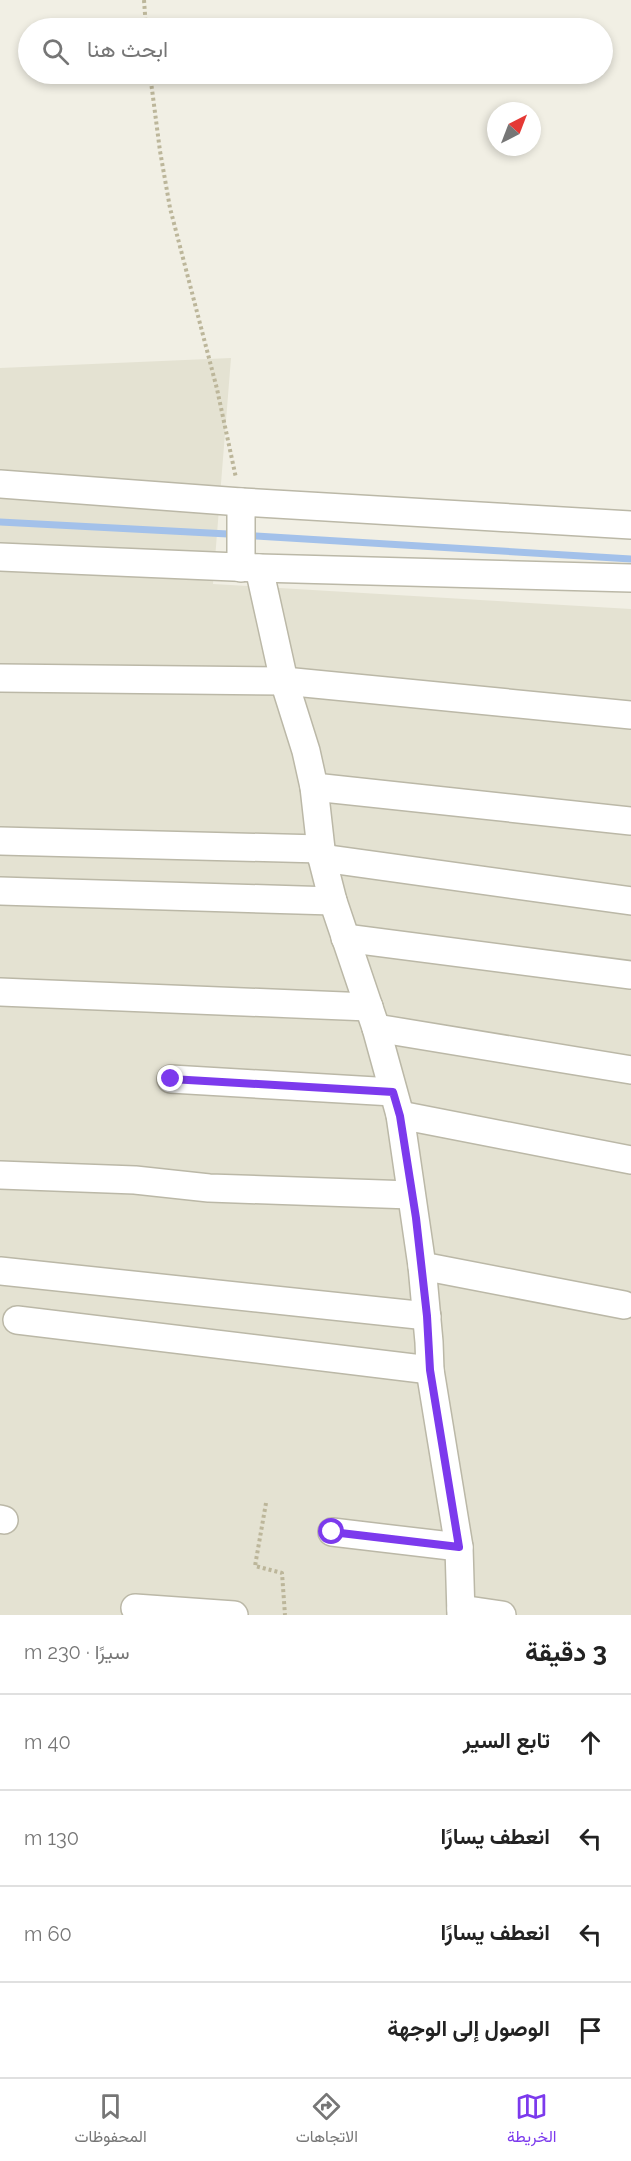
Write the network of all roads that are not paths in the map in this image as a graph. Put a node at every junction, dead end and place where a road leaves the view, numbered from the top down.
1 (0, 484) edge
2 (241, 502) junction
3 (631, 525) edge
4 (0, 556) edge
5 (250, 568) junction
6 (631, 578) edge
7 (0, 678) edge
8 (284, 681) junction
9 (631, 715) edge
10 (314, 787) junction
11 (631, 821) edge
12 (0, 841) edge
13 (321, 854) junction
14 (0, 891) edge
15 (631, 900) edge
16 (333, 901) junction
17 (345, 938) junction
18 (631, 975) edge
19 (0, 992) edge
20 (373, 1017) junction
21 (631, 1070) edge
22 (171, 1079) dead end
23 (396, 1104) junction
24 (631, 1160) edge
25 (0, 1175) edge
26 (411, 1195) junction
27 (422, 1266) junction
28 (0, 1271) edge
29 (624, 1305) dead end
30 (427, 1316) junction
31 (17, 1320) dead end
32 (430, 1370) junction
33 (332, 1532) dead end
34 (459, 1547) junction
35 (135, 1608) dead end
36 (461, 1612) edge
37 (234, 1615) edge
38 (502, 1615) edge

1 - 2 street
2 - 3 street
2 - 5 street
4 - 5 street
5 - 6 street
5 - 8 street
7 - 8 street
8 - 9 street
8 - 10 street
10 - 11 street
10 - 13 street
12 - 13 street
13 - 15 street
13 - 16 street
14 - 16 street
16 - 17 street
17 - 18 street
17 - 20 street
19 - 20 street
20 - 21 street
20 - 23 street
22 - 23 street
23 - 24 street
23 - 26 street
25 - 26 street
26 - 27 street
27 - 29 street
27 - 30 street
28 - 30 street
30 - 32 street
31 - 32 street
32 - 34 street
33 - 34 street
34 - 36 street
35 - 37 street
36 - 38 street

